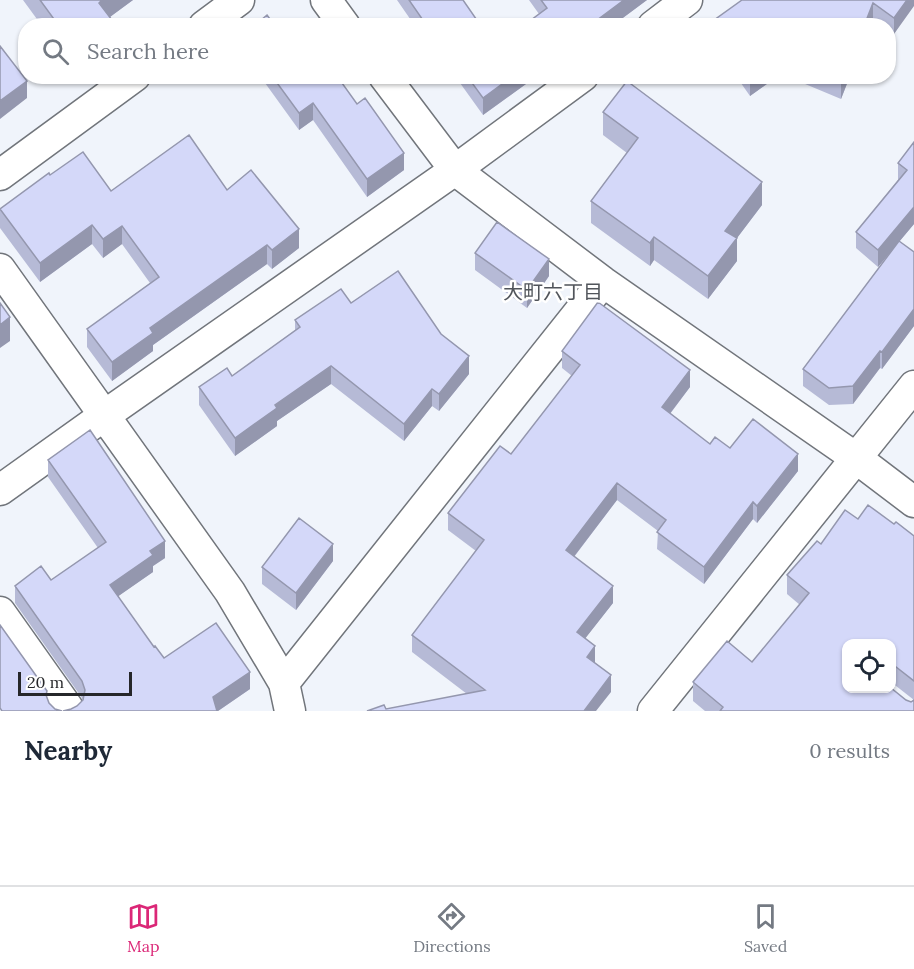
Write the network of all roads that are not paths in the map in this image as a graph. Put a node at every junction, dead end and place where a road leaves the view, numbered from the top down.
1 (239, 0) edge
2 (326, 0) edge
3 (687, 0) edge
4 (215, 18) edge
5 (339, 18) edge
6 (663, 18) edge
7 (124, 84) edge
8 (390, 84) edge
9 (572, 84) edge
10 (455, 170) junction
11 (0, 175) edge
12 (0, 269) edge
13 (603, 282) junction
14 (914, 386) edge
15 (105, 415) junction
16 (856, 458) junction
17 (0, 490) edge
18 (914, 502) edge
19 (0, 612) edge
20 (287, 697) edge
21 (63, 711) edge
22 (653, 711) edge

1 - 4 street
2 - 5 street
3 - 6 street
7 - 11 street
8 - 10 street
9 - 10 street
10 - 13 street
10 - 15 street
12 - 15 street
13 - 16 street
13 - 20 street
14 - 16 street
15 - 17 street
15 - 20 street
16 - 18 street
16 - 22 street
19 - 21 street

